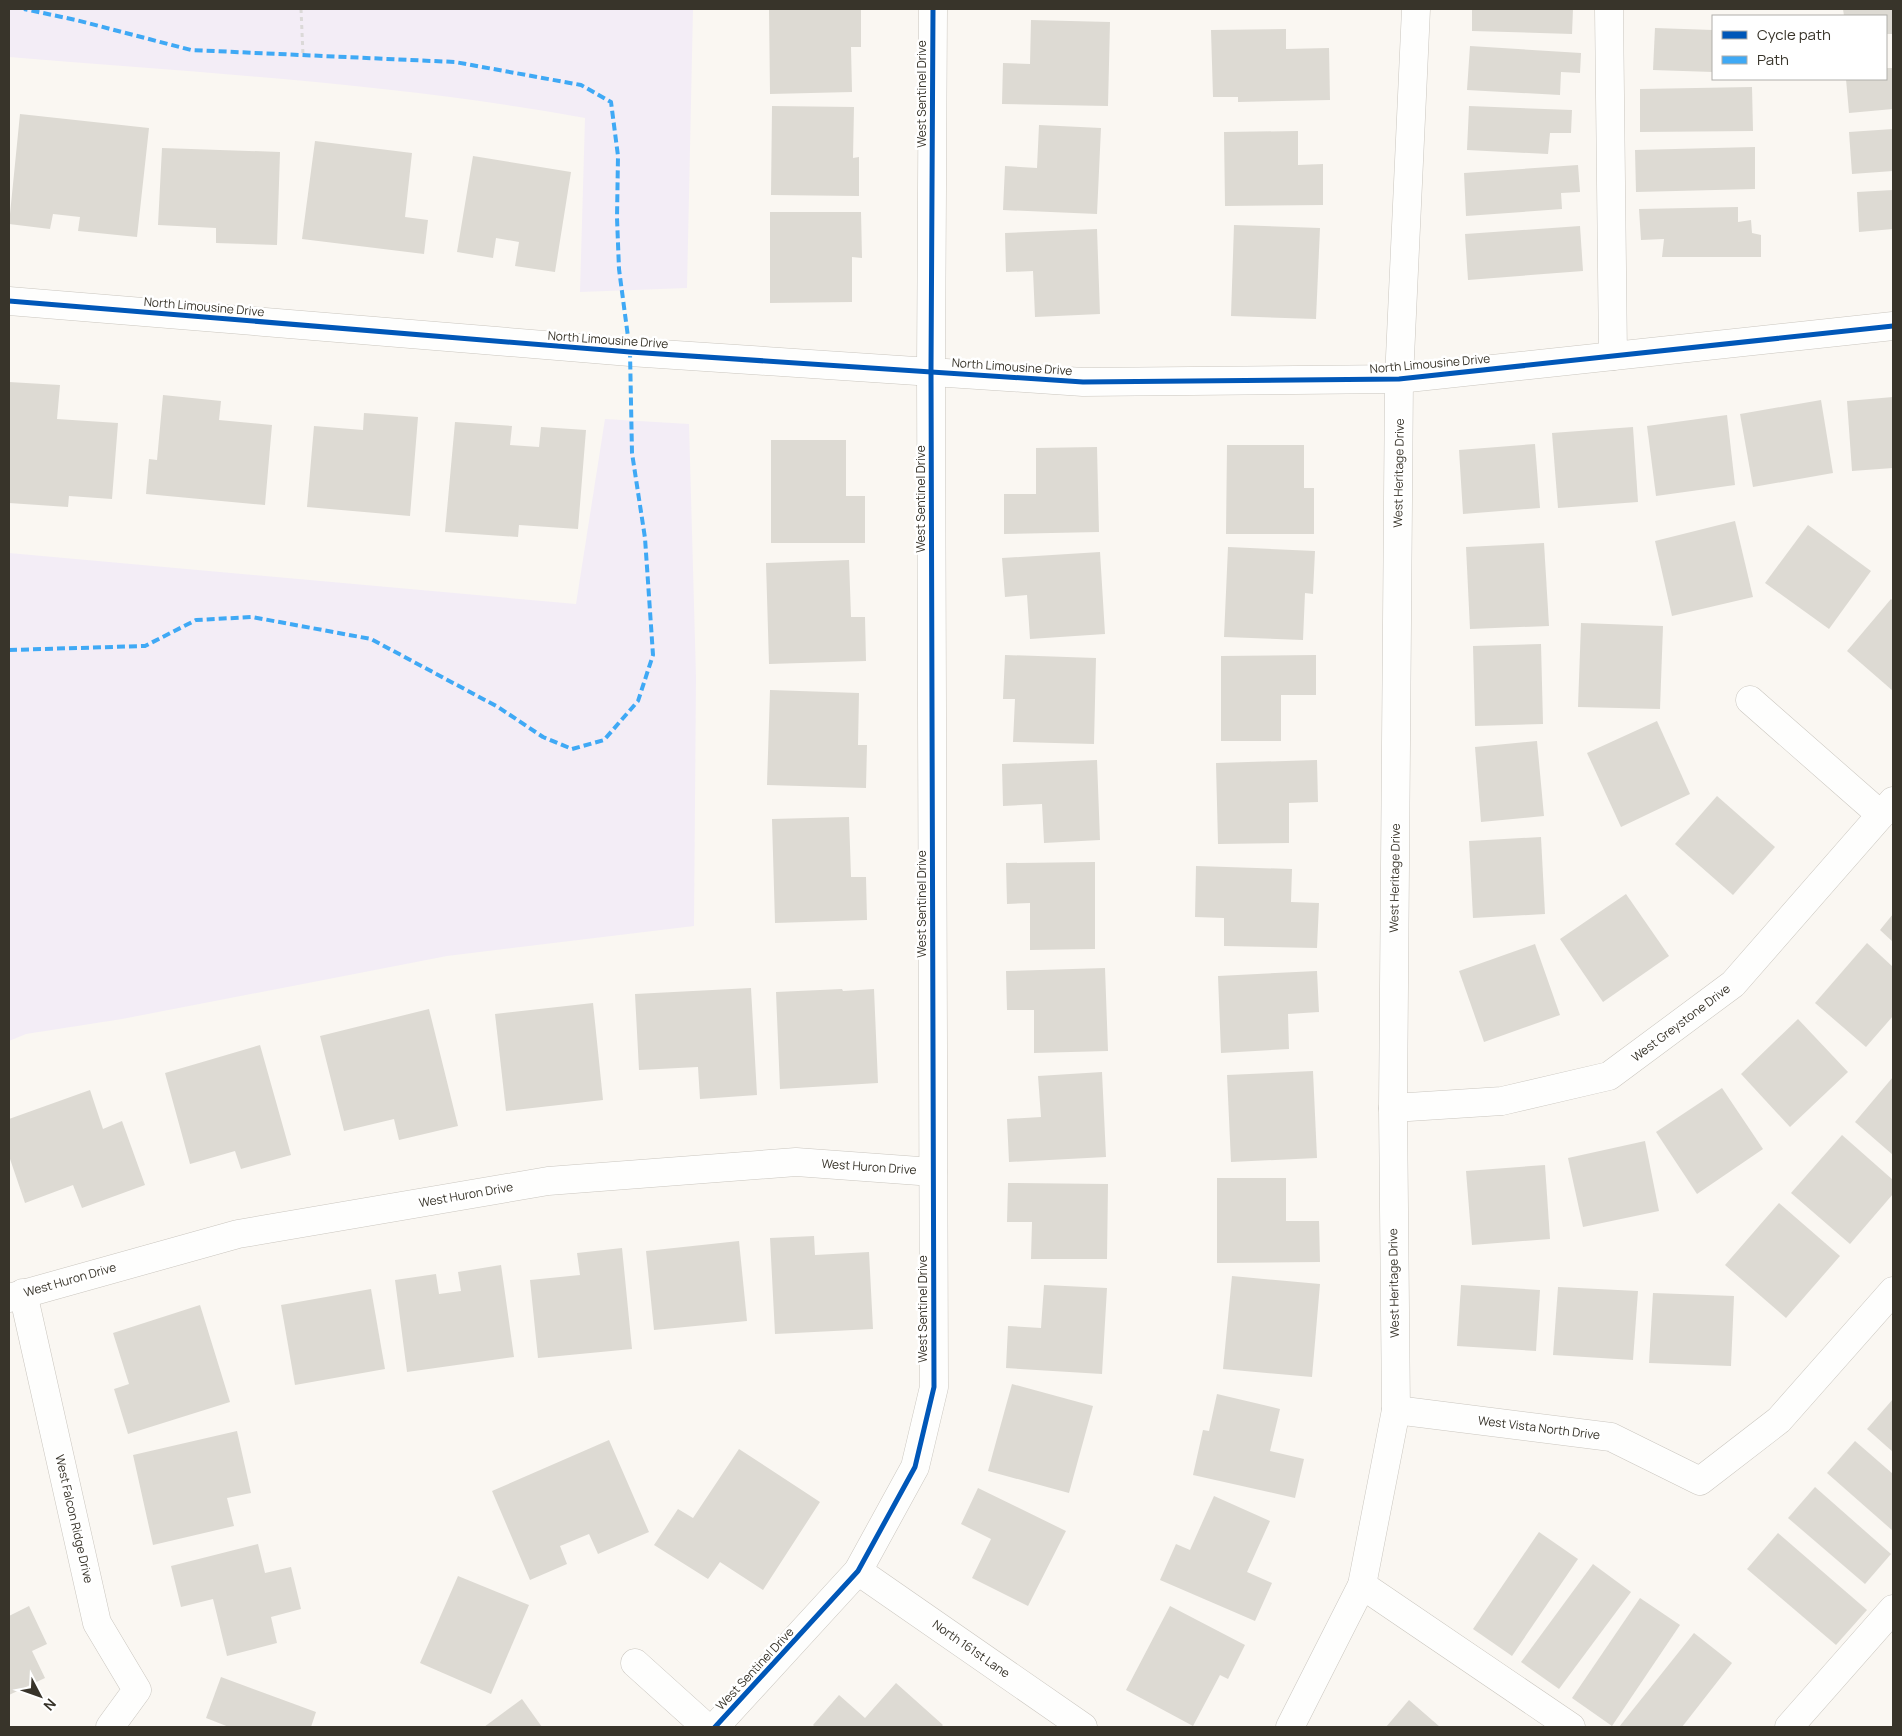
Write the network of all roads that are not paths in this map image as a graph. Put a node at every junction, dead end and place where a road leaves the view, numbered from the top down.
1 (933, 9) edge
2 (1416, 9) edge
3 (1609, 9) edge
4 (9, 301) edge
5 (1893, 326) edge
6 (1613, 356) junction
7 (931, 371) junction
8 (1399, 379) junction
9 (1750, 700) dead end
10 (1887, 808) edge
11 (1393, 1108) junction
12 (933, 1172) junction
13 (1893, 1291) edge
14 (16, 1296) edge
15 (1396, 1410) junction
16 (858, 1571) junction
17 (1362, 1586) junction
18 (1893, 1609) edge
19 (635, 1663) dead end
20 (110, 1727) edge
21 (706, 1727) edge
22 (715, 1727) edge
23 (1083, 1727) edge
24 (1290, 1727) edge
25 (1571, 1727) edge
26 (1789, 1727) edge

1 - 7 street, West Sentinel Drive
2 - 8 street, West Heritage Drive
3 - 6 street
4 - 7 street, North Limousine Drive
5 - 6 street, North Limousine Drive
6 - 8 street, North Limousine Drive
7 - 8 street, North Limousine Drive
7 - 12 street, West Sentinel Drive
8 - 11 street, West Heritage Drive
9 - 10 street
10 - 11 street, West Greystone Drive
11 - 15 street, West Heritage Drive
12 - 14 street, West Huron Drive
12 - 16 street, West Sentinel Drive
13 - 15 street, West Vista North Drive
14 - 20 street, West Falcon Ridge Drive
15 - 17 street, West Heritage Drive
16 - 22 street, West Sentinel Drive
16 - 23 street, North 161st Lane
17 - 24 street, West Heritage Drive
17 - 25 street
18 - 26 street
19 - 21 street

